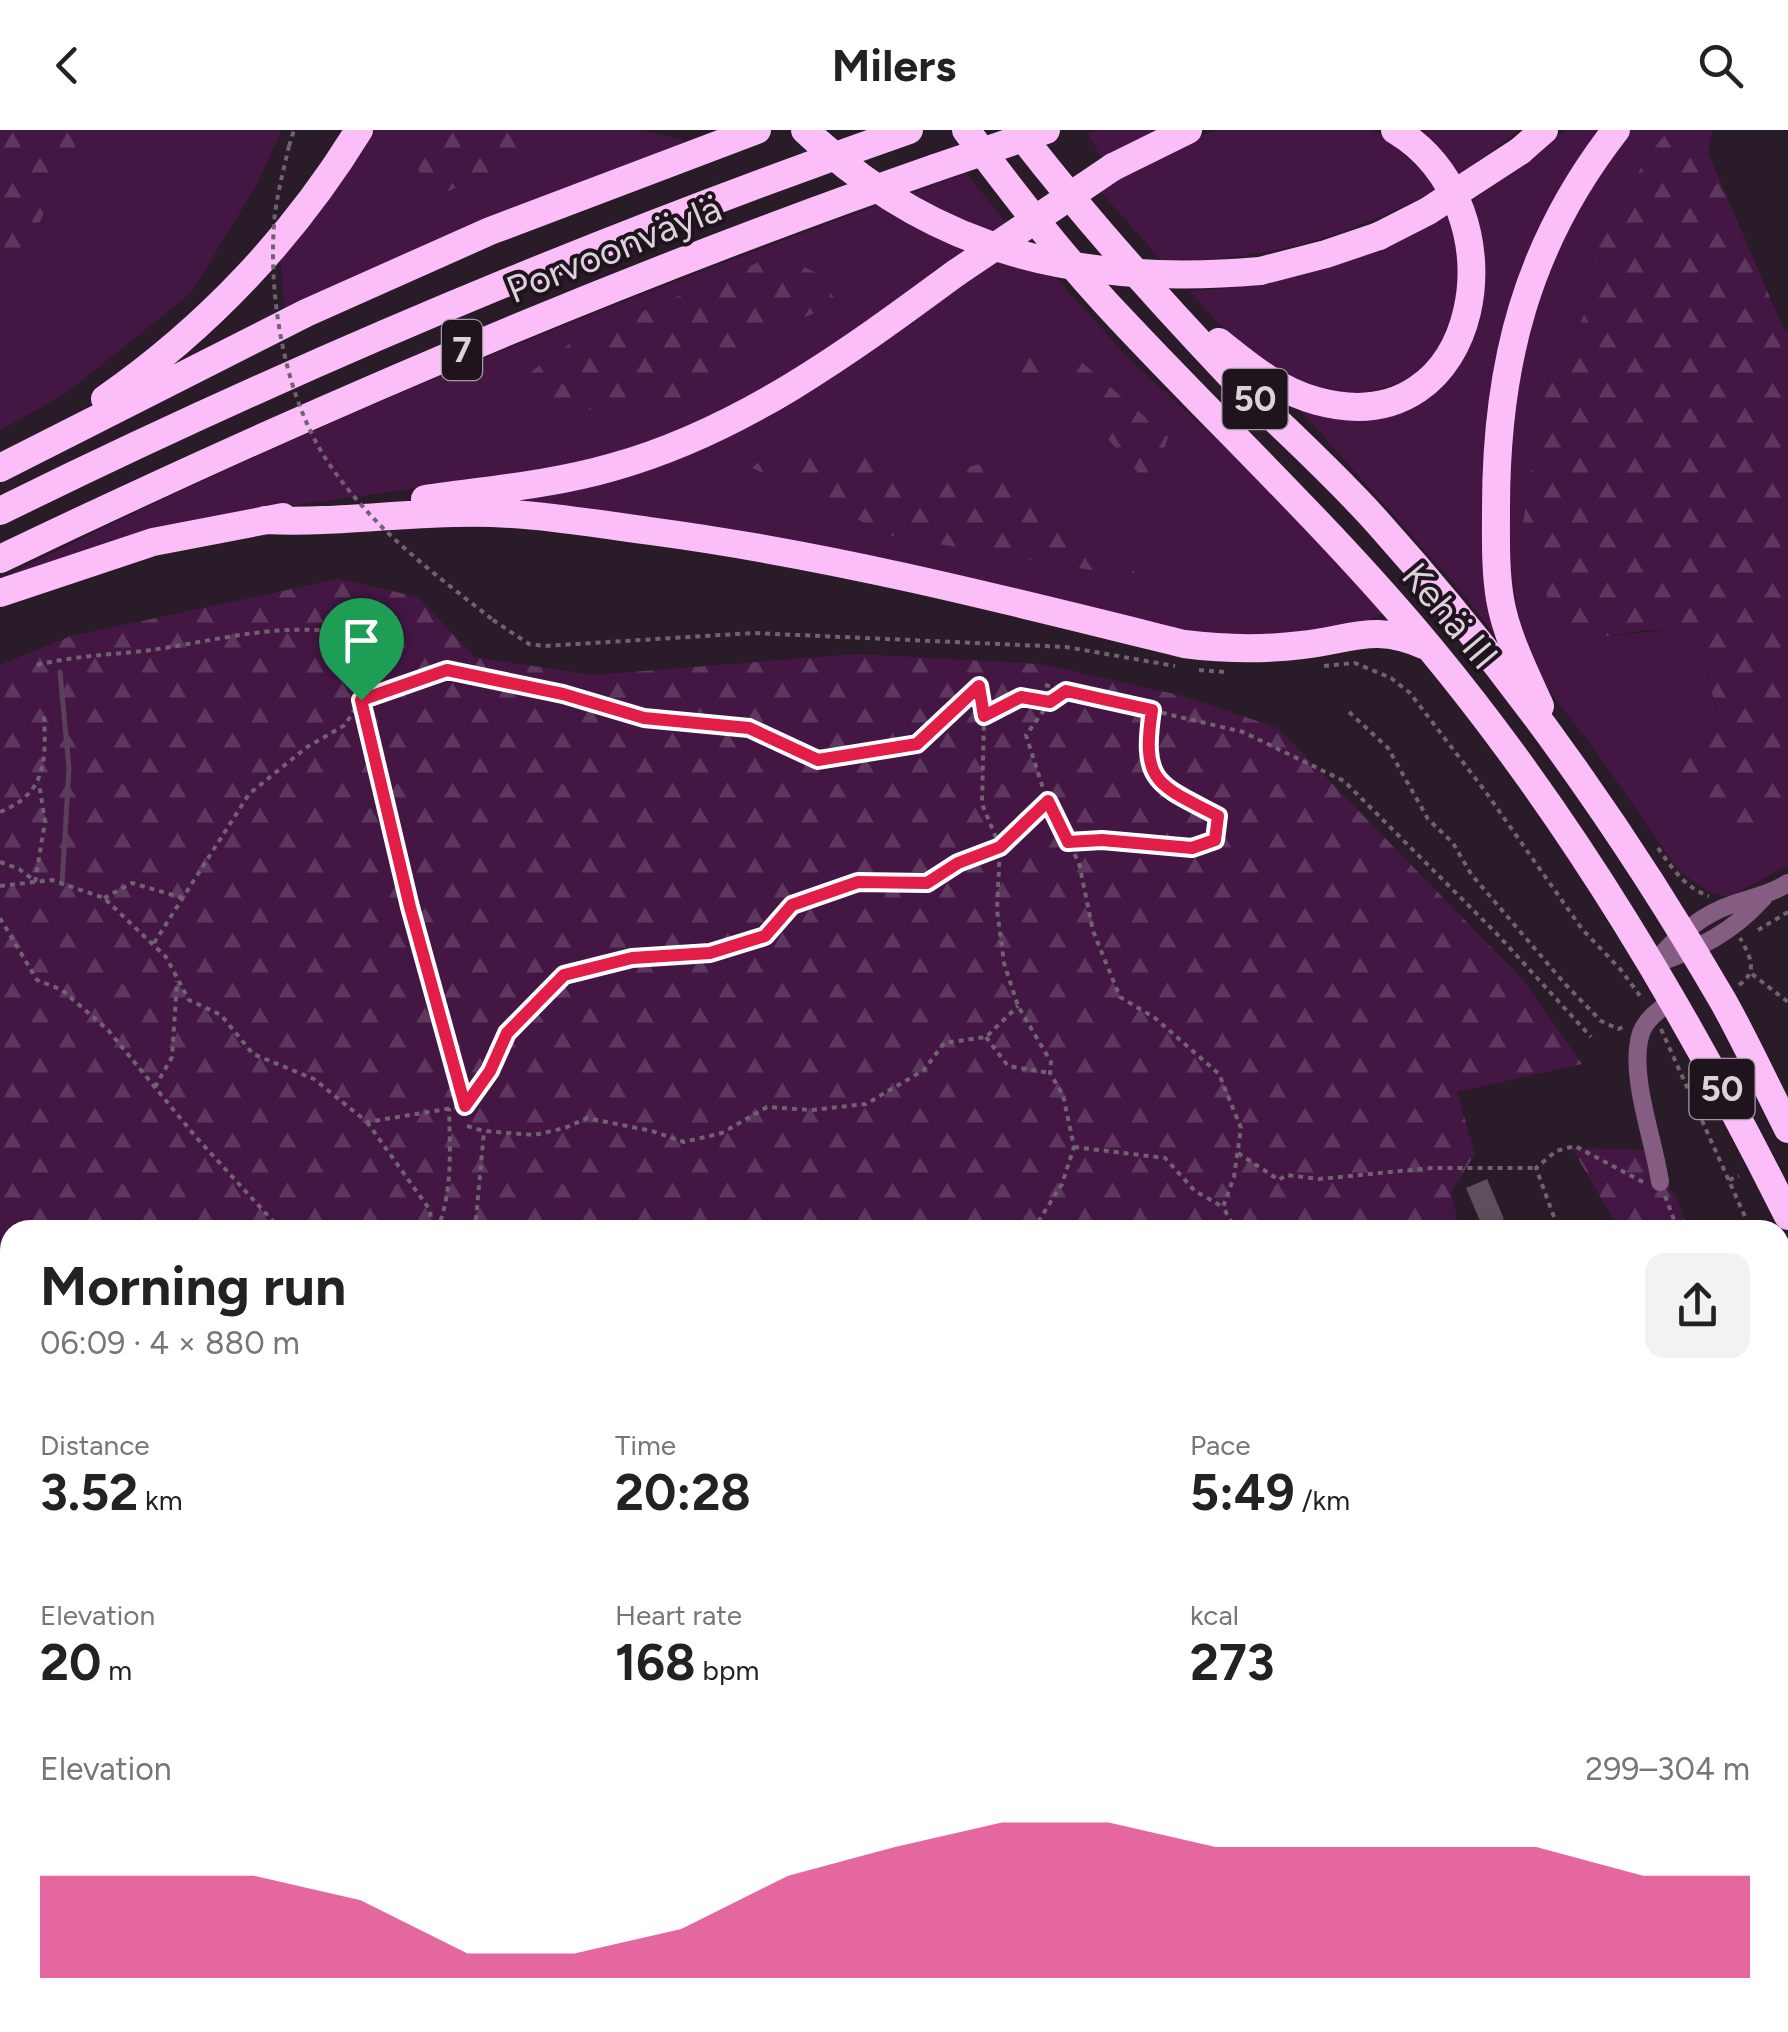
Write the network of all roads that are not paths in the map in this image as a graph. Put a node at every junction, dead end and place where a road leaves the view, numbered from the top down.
1 (359, 130) edge
2 (698, 130) edge
3 (712, 130) edge
4 (757, 130) edge
5 (805, 130) edge
6 (966, 130) edge
7 (1017, 130) edge
8 (1046, 130) edge
9 (1188, 130) edge
10 (1395, 130) edge
11 (1544, 130) edge
12 (1616, 130) edge
13 (907, 131) edge
14 (1142, 281) junction
15 (26, 454) junction
16 (0, 468) edge
17 (0, 511) edge
18 (265, 520) junction
19 (0, 559) edge
20 (0, 593) edge
21 (1430, 648) junction
22 (1560, 748) junction
23 (1788, 884) edge
24 (1764, 897) junction
25 (1687, 941) junction
26 (1653, 964) junction
27 (1663, 1014) junction
28 (1788, 1129) edge
29 (1662, 1187) road end
30 (1788, 1216) edge

1 - 15 highway
2 - 3 highway
4 - 15 highway
5 - 11 highway, bridge
6 - 21 highway, Kehä III / 50
7 - 14 highway, Kehä III / 50
8 - 19 highway, Porvoonväylä / 7, bridge
9 - 18 highway, bridge
10 - 14 highway
12 - 22 highway
13 - 17 highway, Porvoonväylä / 7
14 - 22 highway, Kehä III / 50
15 - 16 highway
18 - 20 highway
18 - 21 highway
21 - 26 highway, Kehä III / 50
22 - 25 highway, Kehä III / 50
23 - 24 street
24 - 25 street
24 - 25 street
25 - 26 street
25 - 28 highway, Kehä III / 50
26 - 27 highway, Kehä III / 50
27 - 29 street
27 - 30 highway, Kehä III / 50

